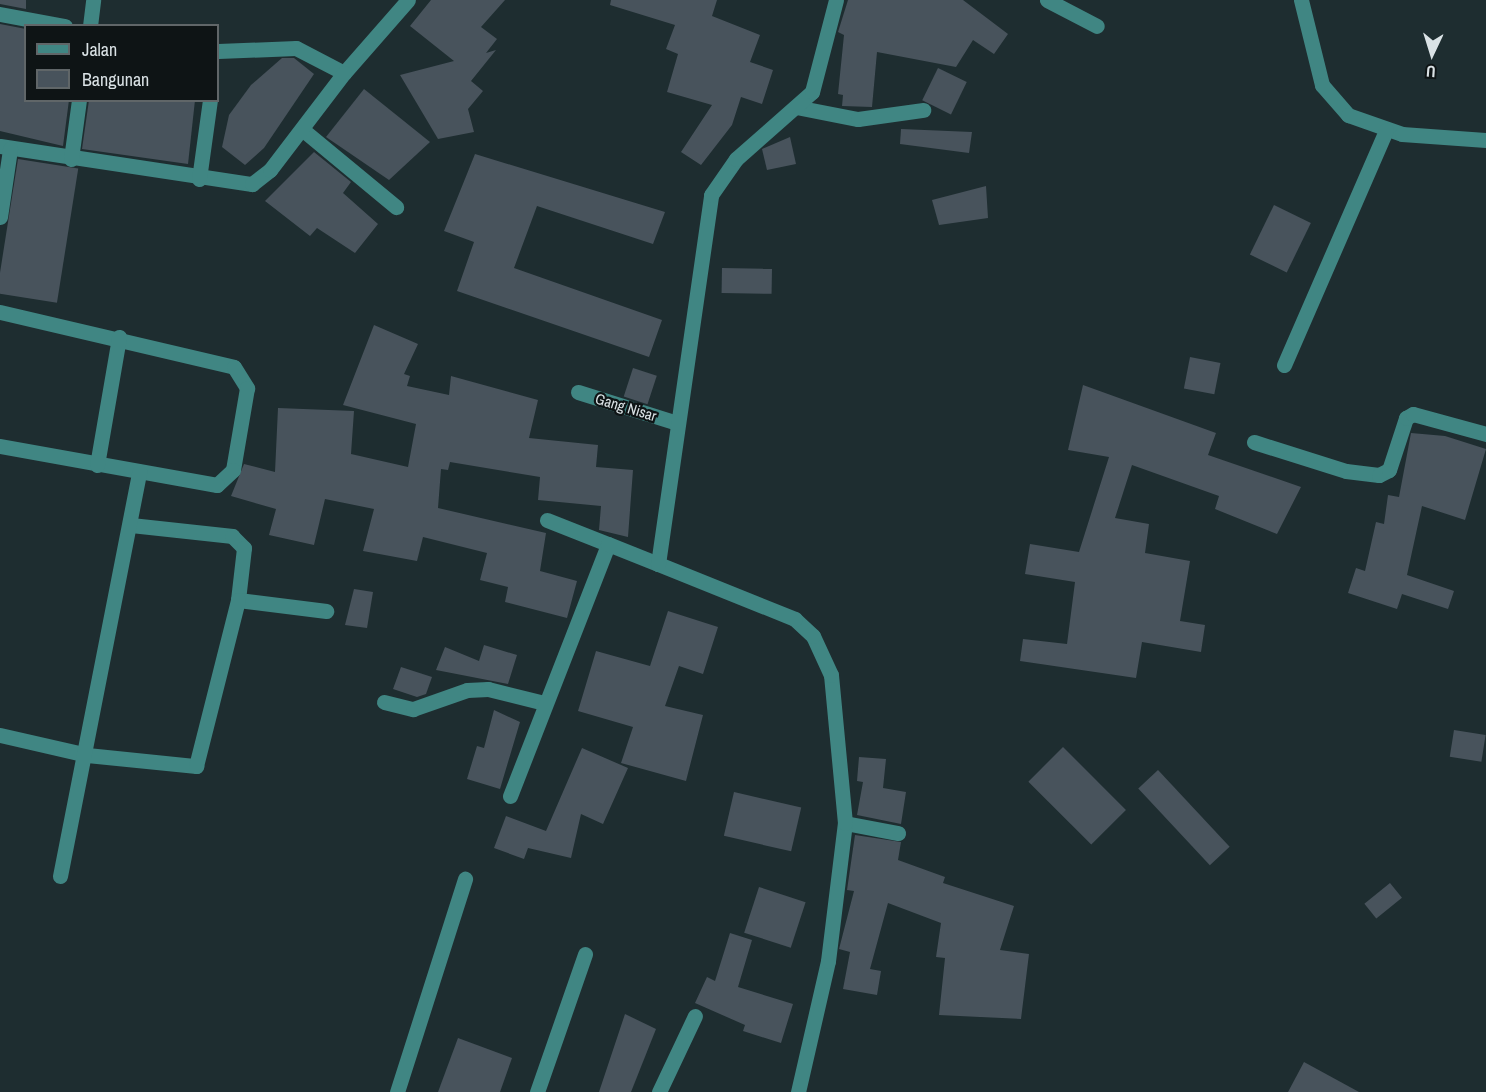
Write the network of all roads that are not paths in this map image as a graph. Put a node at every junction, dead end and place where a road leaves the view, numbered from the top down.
1 (93, 0) edge
2 (408, 0) edge
3 (836, 0) edge
4 (1047, 0) edge
5 (1301, 0) edge
6 (0, 14) edge
7 (54, 24) edge
8 (90, 24) edge
9 (1096, 26) dead end
10 (219, 51) edge
11 (344, 73) junction
12 (79, 102) edge
13 (210, 102) edge
14 (796, 107) junction
15 (923, 110) dead end
16 (1386, 129) junction
17 (303, 130) junction
18 (1486, 140) edge
19 (5, 148) edge
20 (71, 159) junction
21 (199, 179) junction
22 (396, 207) dead end
23 (0, 217) edge
24 (0, 312) edge
25 (119, 337) junction
26 (1284, 365) dead end
27 (578, 392) dead end
28 (674, 422) junction
29 (1486, 434) edge
30 (1254, 442) dead end
31 (0, 446) edge
32 (97, 465) junction
33 (139, 472) junction
34 (547, 520) dead end
35 (131, 525) junction
36 (608, 544) junction
37 (658, 564) junction
38 (238, 600) junction
39 (326, 611) dead end
40 (384, 702) dead end
41 (544, 703) junction
42 (0, 735) edge
43 (87, 755) junction
44 (510, 796) dead end
45 (845, 823) junction
46 (898, 833) dead end
47 (60, 876) dead end
48 (465, 879) dead end
49 (585, 954) dead end
50 (695, 1016) dead end
51 (397, 1092) edge
52 (537, 1092) edge
53 (659, 1092) edge
54 (798, 1092) edge

1 - 8 street
2 - 11 street
3 - 14 street
4 - 9 street
5 - 16 street
6 - 7 street
10 - 11 street
11 - 17 street
12 - 20 street
13 - 21 street
14 - 15 street
14 - 28 street
16 - 18 street
16 - 26 street
17 - 21 street
17 - 22 street
19 - 20 street
19 - 23 street
20 - 21 street
24 - 25 street
25 - 32 street
25 - 33 street
27 - 28 street, Gang Nisar
28 - 37 street
29 - 30 street
31 - 32 street
32 - 33 street
33 - 35 street
34 - 36 street
35 - 38 street
35 - 43 street
36 - 37 street
36 - 41 street
37 - 45 street
38 - 39 street
38 - 43 street
40 - 41 street
41 - 44 street
42 - 43 street
43 - 47 street
45 - 46 street
45 - 54 street
48 - 51 street
49 - 52 street
50 - 53 street

